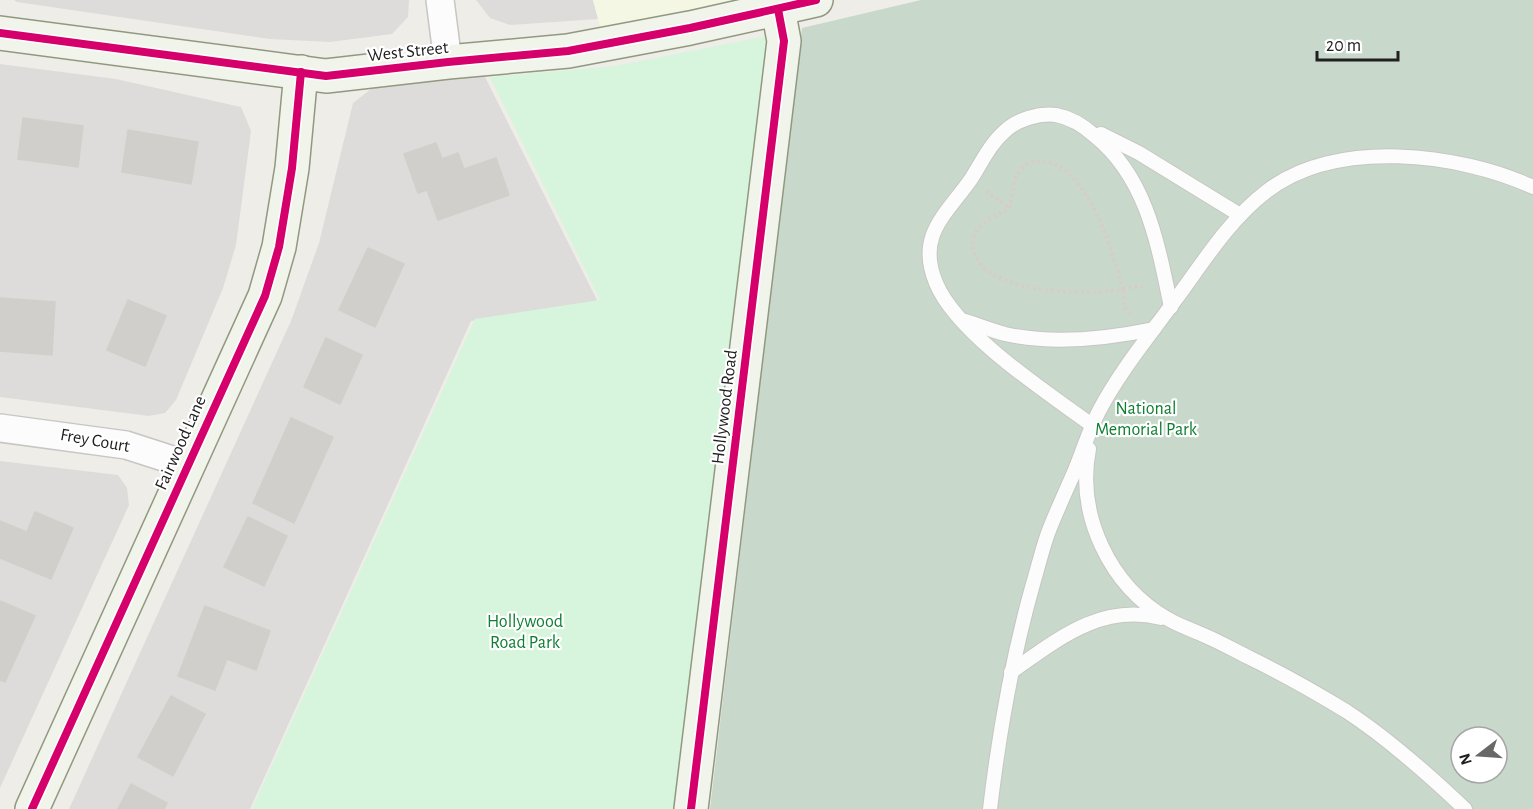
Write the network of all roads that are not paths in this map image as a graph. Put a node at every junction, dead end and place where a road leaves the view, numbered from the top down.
1 (440, 0) edge
2 (816, 0) edge
3 (778, 9) junction
4 (0, 33) edge
5 (448, 62) junction
6 (301, 72) junction
7 (1083, 125) junction
8 (1533, 188) edge
9 (1240, 215) junction
10 (1171, 307) junction
11 (962, 320) junction
12 (1154, 329) junction
13 (1093, 426) junction
14 (0, 428) edge
15 (188, 465) junction
16 (1169, 620) junction
17 (1011, 672) junction
18 (32, 809) edge
19 (692, 809) edge
20 (990, 809) edge
21 (1465, 809) edge

1 - 5 street
2 - 3 street, West Street
3 - 5 street, West Street
3 - 19 street, Hollywood Road
4 - 6 street, West Street
5 - 6 street, West Street
6 - 15 street, Fairwood Lane
7 - 9 lane
7 - 10 lane
7 - 11 lane
8 - 9 lane
9 - 10 lane
10 - 12 lane
11 - 12 lane
11 - 13 lane
12 - 13 lane
13 - 16 lane
13 - 17 lane
14 - 15 street, Frey Court
15 - 18 street, Fairwood Lane
16 - 17 lane
16 - 21 lane
17 - 20 lane

